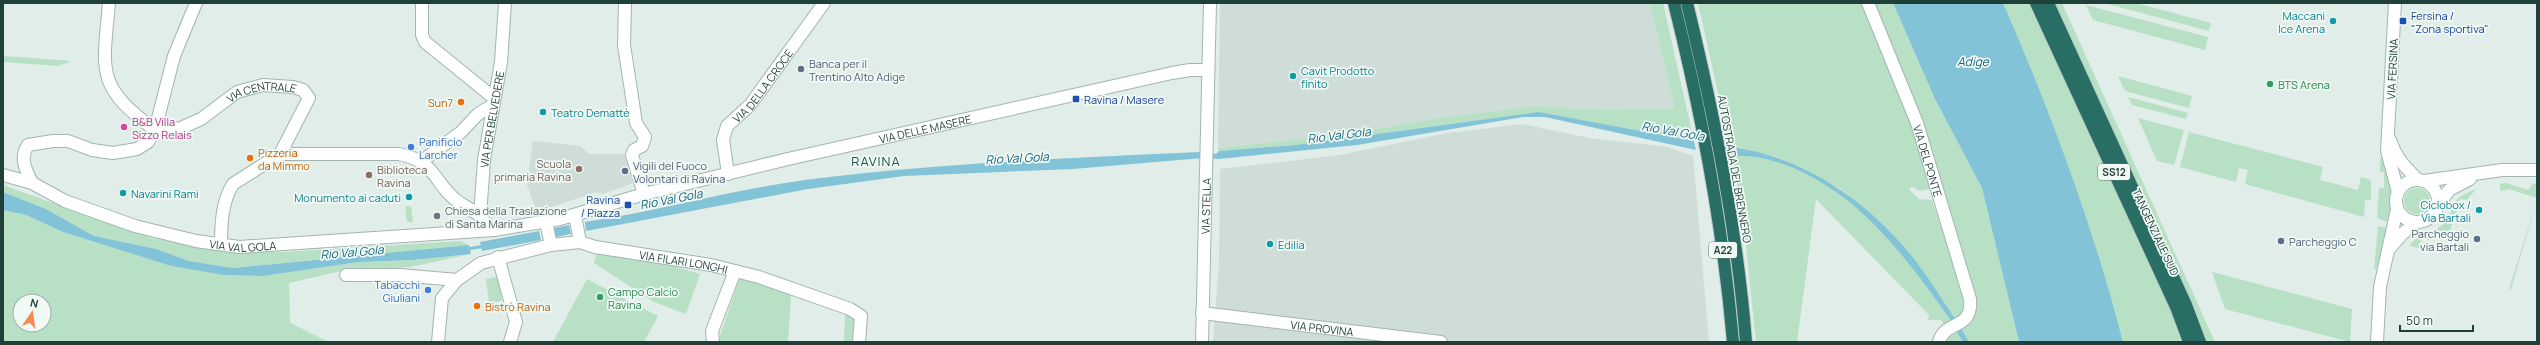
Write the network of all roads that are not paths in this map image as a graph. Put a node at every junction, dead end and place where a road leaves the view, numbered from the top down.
1 (109, 3) edge
2 (196, 3) edge
3 (422, 3) edge
4 (506, 3) edge
5 (625, 3) edge
6 (824, 3) edge
7 (1210, 3) edge
8 (1674, 3) edge
9 (1687, 3) edge
10 (1868, 3) edge
11 (2036, 3) edge
12 (2048, 3) edge
13 (2395, 3) edge
14 (1208, 70) junction
15 (493, 102) junction
16 (155, 130) junction
17 (2389, 135) junction
18 (280, 154) junction
19 (422, 160) junction
20 (2537, 170) edge
21 (728, 174) junction
22 (2479, 174) junction
23 (3, 175) edge
24 (2421, 180) junction
25 (32, 183) junction
26 (2398, 192) junction
27 (644, 194) junction
28 (2438, 206) junction
29 (2397, 209) junction
30 (480, 216) junction
31 (2417, 222) junction
32 (577, 228) junction
33 (494, 230) junction
34 (548, 234) junction
35 (220, 244) junction
36 (2388, 250) junction
37 (498, 257) junction
38 (735, 271) junction
39 (346, 275) dead end
40 (457, 280) junction
41 (1202, 313) junction
42 (438, 342) edge
43 (510, 342) edge
44 (713, 342) edge
45 (859, 342) edge
46 (1202, 342) edge
47 (1441, 342) edge
48 (1733, 342) edge
49 (1746, 342) edge
50 (1939, 342) edge
51 (2188, 342) edge
52 (2200, 342) edge
53 (2377, 342) edge

1 - 16 street
2 - 16 street
3 - 15 street
4 - 15 street, VIA PER BELVEDERE
5 - 27 street
6 - 21 street, VIA DELLA CROCE
7 - 14 street
8 - 48 highway, A22
9 - 49 highway, AUTOSTRADA DEL BRENNERO / A22
10 - 50 street, VIA DEL PONTE
11 - 51 highway, TANGENZIALE SUD / SS12
12 - 52 highway, TANGENZIALE SUD / SS12
13 - 17 street, VIA FERSINA
14 - 21 street, VIA DELLE MASERE
14 - 41 street, VIA STELLA
15 - 19 street
15 - 30 street, VIA PER BELVEDERE
16 - 18 street, VIA CENTRALE
16 - 25 street
17 - 24 street, VIA FERSINA
17 - 26 street, VIA FERSINA
18 - 19 street
18 - 35 street
19 - 30 street
20 - 22 street
21 - 27 street, VIA DELLE MASERE
22 - 24 street
22 - 28 street
23 - 25 street, VIA VAL GOLA
24 - 26 street
24 - 28 street
25 - 35 street, VIA VAL GOLA
26 - 29 street
27 - 32 street, VIA DELLE MASERE
28 - 31 street
29 - 31 street
29 - 36 street
30 - 33 street
31 - 36 street
32 - 34 street, VIA FILARI LONGHI
32 - 34 street, VIA DELLE MASERE
32 - 38 street, VIA FILARI LONGHI
33 - 34 street, VIA DELLE MASERE
33 - 35 street, VIA VAL GOLA
34 - 37 street, VIA FILARI LONGHI
36 - 53 street
37 - 40 street, VIA FILARI LONGHI
37 - 43 street
38 - 44 street
38 - 45 street, VIA FILARI LONGHI
39 - 40 street
40 - 42 street, VIA FILARI LONGHI
41 - 46 street, VIA STELLA
41 - 47 street, VIA PROVINA

